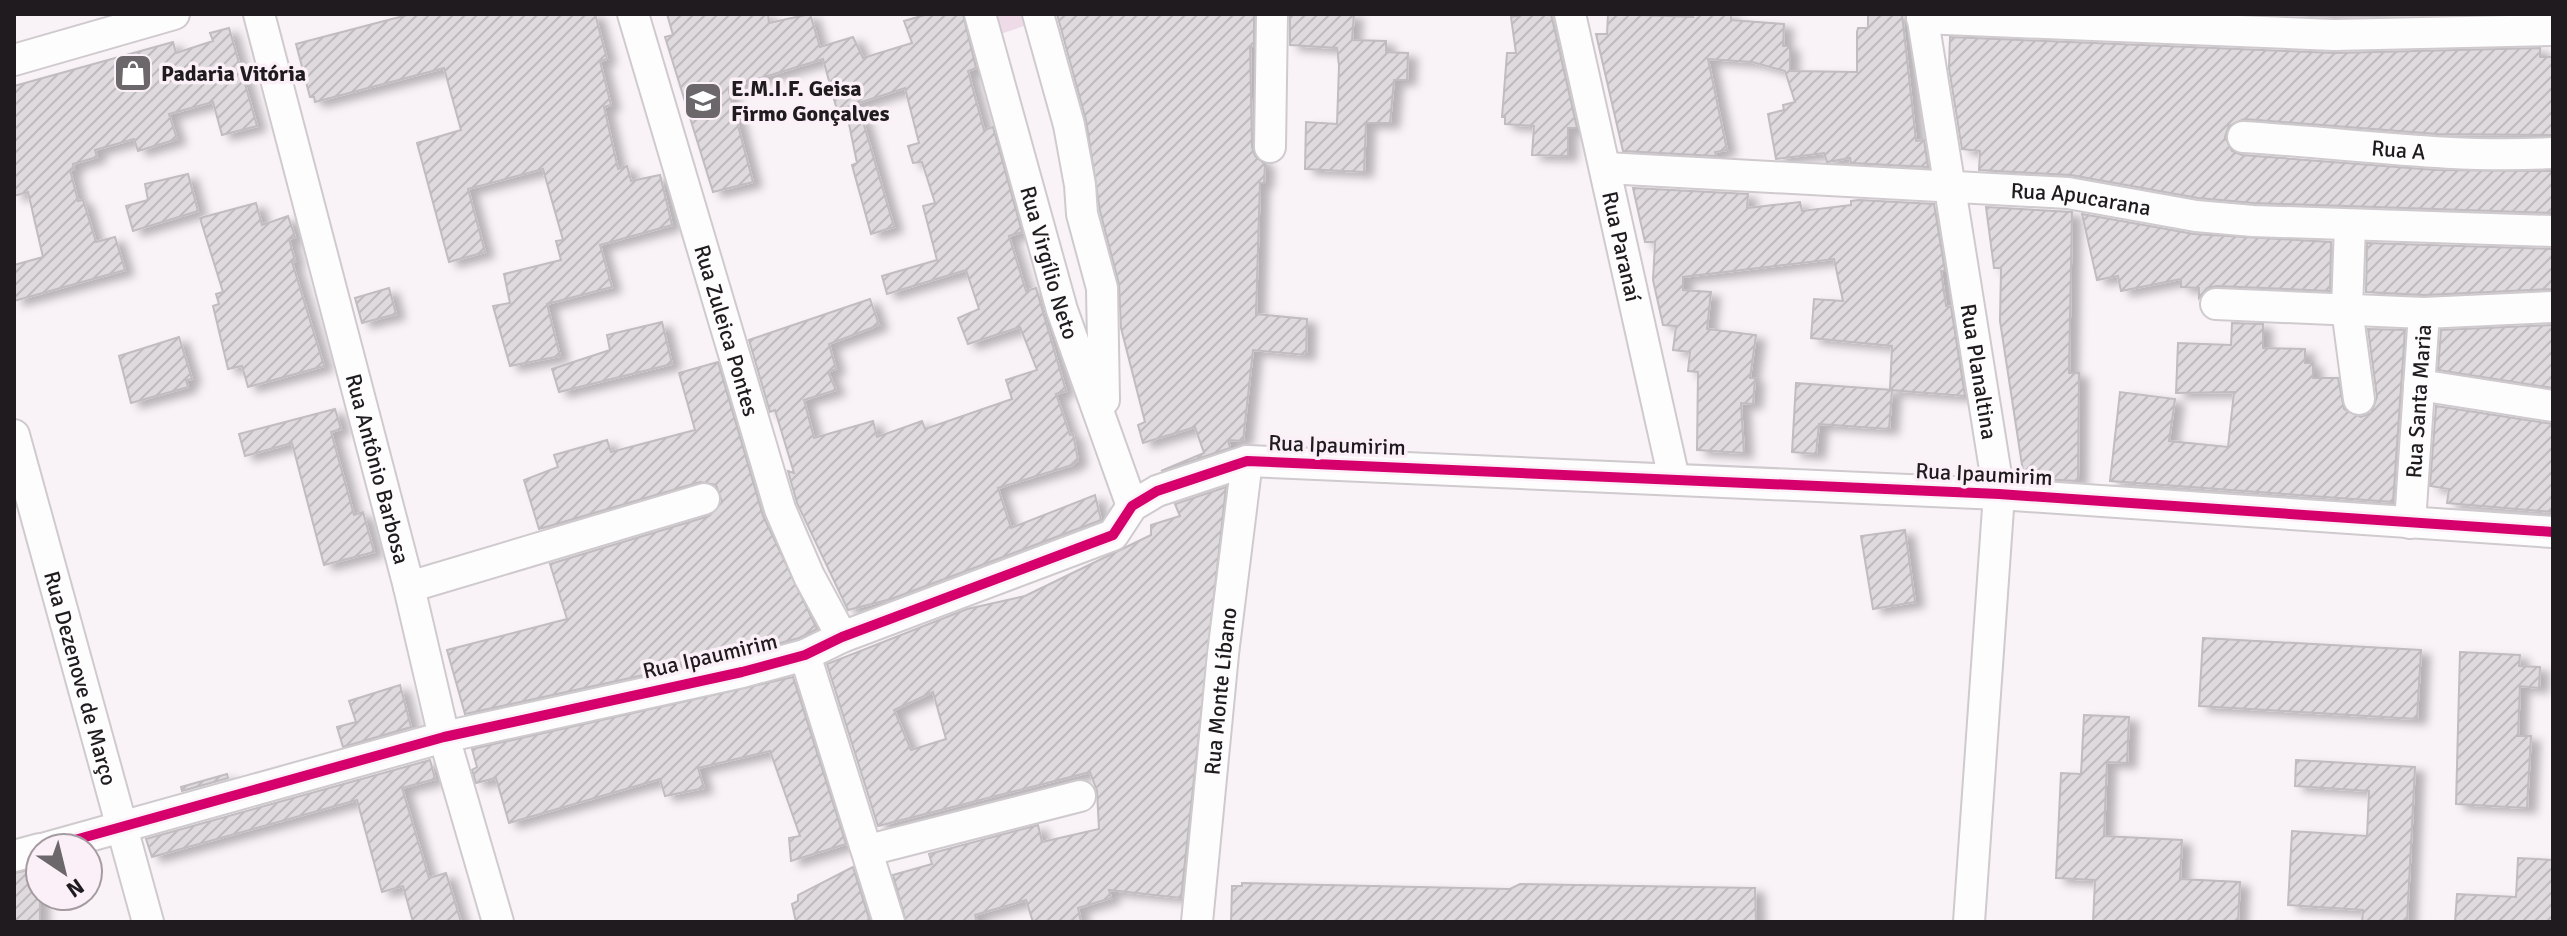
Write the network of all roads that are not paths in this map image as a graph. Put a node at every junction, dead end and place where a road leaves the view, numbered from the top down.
1 (174, 14) edge
2 (259, 14) edge
3 (633, 14) edge
4 (980, 14) edge
5 (1038, 14) edge
6 (1272, 14) edge
7 (1570, 14) edge
8 (1922, 16) edge
9 (2131, 21) edge
10 (2472, 24) edge
11 (2553, 30) edge
12 (14, 60) edge
13 (2243, 137) dead end
14 (1270, 147) dead end
15 (2553, 153) edge
16 (1606, 168) junction
17 (1949, 188) junction
18 (2350, 226) junction
19 (2553, 231) edge
20 (2216, 304) dead end
21 (2553, 307) edge
22 (2347, 309) junction
23 (2424, 313) junction
24 (2419, 385) junction
25 (2359, 399) dead end
26 (2553, 406) edge
27 (1105, 425) junction
28 (14, 435) edge
29 (1247, 461) junction
30 (1674, 479) junction
31 (1999, 494) junction
32 (704, 499) dead end
33 (1132, 506) junction
34 (2410, 523) junction
35 (2553, 532) edge
36 (409, 587) junction
37 (842, 637) junction
38 (805, 655) junction
39 (444, 737) junction
40 (1080, 796) dead end
41 (122, 828) junction
42 (104, 833) edge
43 (869, 850) junction
44 (148, 922) edge
45 (498, 922) edge
46 (889, 922) edge
47 (1197, 922) edge
48 (1969, 922) edge

1 - 12 street
2 - 36 street, Rua Antônio Barbosa
3 - 37 street, Rua Zuleica Pontes
4 - 27 street, Rua Virgílio Neto
5 - 27 street
6 - 14 street
7 - 16 street, Rua Paranaí
8 - 9 street
8 - 17 street, Rua Planaltina
9 - 10 street
10 - 11 street
13 - 15 street, Rua A
16 - 17 street, Rua Apucarana
16 - 30 street, Rua Paranaí
17 - 18 street, Rua Apucarana
17 - 31 street, Rua Planaltina
18 - 19 street, Rua Apucarana
18 - 22 street
20 - 22 street
21 - 23 street, Rua Santa Maria
22 - 23 street
22 - 25 street
23 - 24 street, Rua Santa Maria
24 - 26 street
24 - 34 street, Rua Santa Maria
27 - 33 street, Rua Virgílio Neto
28 - 41 street, Rua Dezenove de Março
29 - 30 street, Rua Ipaumirim
29 - 33 street, Rua Ipaumirim
29 - 47 street, Rua Monte Líbano
30 - 31 street, Rua Ipaumirim
31 - 34 street, Rua Ipaumirim
31 - 48 street, Rua Planaltina
32 - 36 street
33 - 37 street, Rua Ipaumirim
34 - 35 street, Rua Ipaumirim
36 - 39 street, Rua Antônio Barbosa
37 - 38 street, Rua Ipaumirim
38 - 39 street, Rua Ipaumirim
38 - 43 street
39 - 41 street, Rua Ipaumirim
39 - 45 street, Rua Antônio Barbosa
40 - 43 street
41 - 42 street, Rua Ipaumirim
41 - 44 street, Rua Dezenove de Março
43 - 46 street

